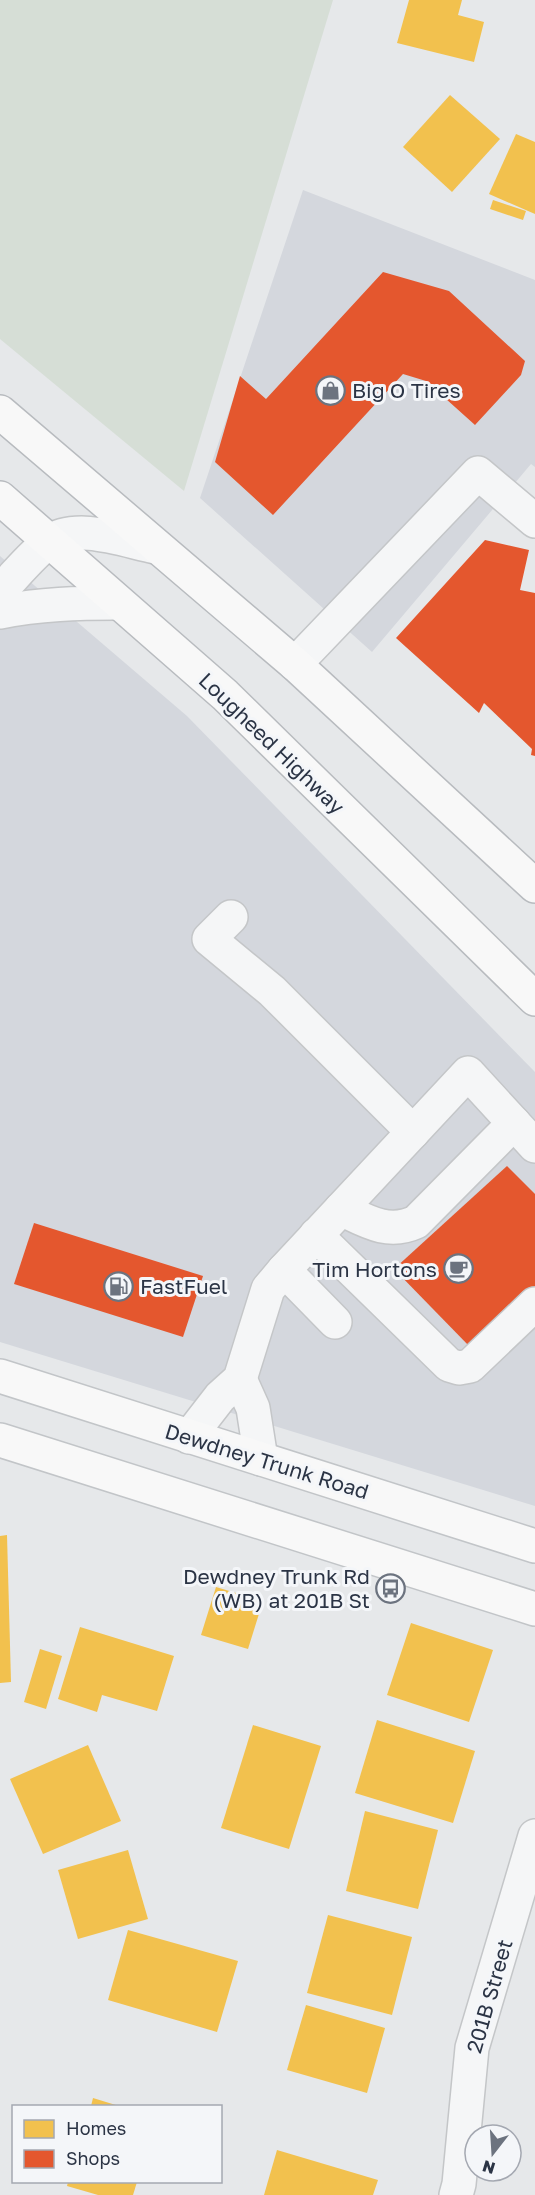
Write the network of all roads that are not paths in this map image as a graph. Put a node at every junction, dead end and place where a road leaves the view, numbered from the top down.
1 (0, 412) edge
2 (0, 498) edge
3 (535, 521) edge
4 (48, 542) junction
5 (156, 548) junction
6 (0, 591) edge
7 (119, 603) junction
8 (0, 612) edge
9 (295, 664) junction
10 (535, 886) edge
11 (231, 917) dead end
12 (535, 999) edge
13 (412, 1132) junction
14 (524, 1135) edge
15 (341, 1209) junction
16 (316, 1235) junction
17 (284, 1270) junction
18 (535, 1304) edge
19 (335, 1322) dead end
20 (0, 1376) edge
21 (240, 1379) junction
22 (189, 1437) junction
23 (0, 1440) edge
24 (261, 1459) junction
25 (535, 1546) edge
26 (535, 1609) edge
27 (535, 1836) edge
28 (526, 1901) edge
29 (456, 2195) edge

1 - 5 main road
2 - 4 main road, Lougheed Highway
3 - 9 street
4 - 5 street
4 - 6 street
4 - 7 main road, Lougheed Highway
5 - 9 main road
7 - 8 street
7 - 12 main road, Lougheed Highway
9 - 10 main road
11 - 13 street
13 - 14 street
13 - 15 street
14 - 15 street
15 - 16 street
16 - 17 street
16 - 18 street
17 - 19 street
17 - 21 street
20 - 22 main road, Dewdney Trunk Road
21 - 22 street
21 - 24 street
22 - 24 main road, Dewdney Trunk Road
23 - 26 main road
24 - 25 main road, Dewdney Trunk Road
27 - 28 street, 201B Street
28 - 29 street, 201B Street

